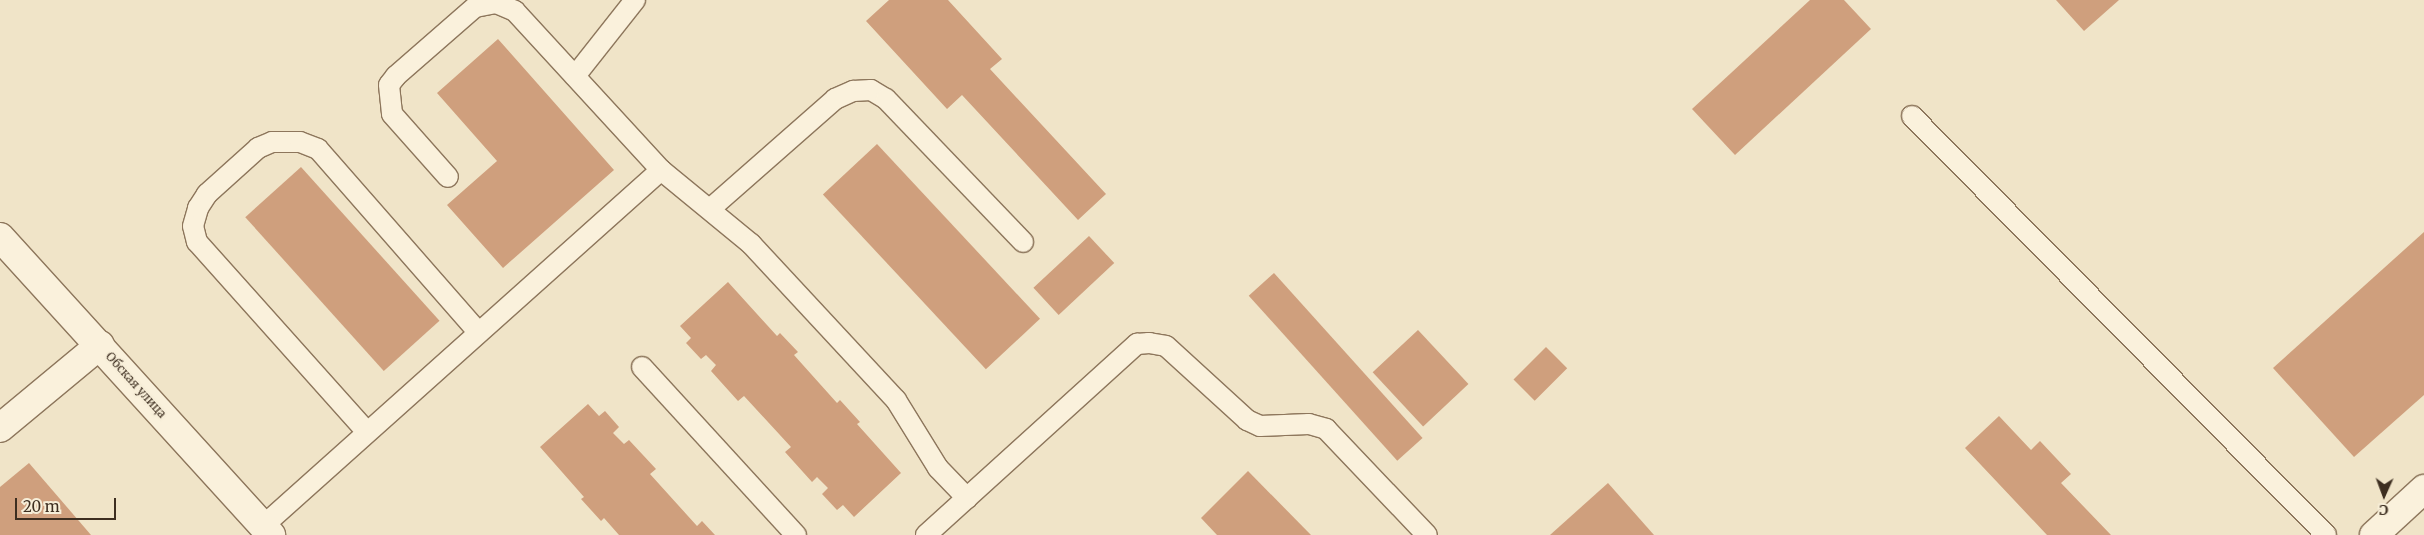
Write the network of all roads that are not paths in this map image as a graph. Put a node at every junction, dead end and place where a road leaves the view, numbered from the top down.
1 (635, 0) edge
2 (575, 76) junction
3 (1912, 116) dead end
4 (661, 170) junction
5 (448, 177) dead end
6 (710, 210) junction
7 (0, 237) edge
8 (1023, 242) dead end
9 (478, 332) junction
10 (100, 345) junction
11 (642, 366) dead end
12 (0, 428) edge
13 (367, 432) junction
14 (2424, 489) edge
15 (966, 498) junction
16 (267, 530) edge
17 (796, 535) edge
18 (926, 535) edge
19 (1427, 535) edge
20 (2326, 535) edge
21 (2374, 535) edge

1 - 2 lane
2 - 4 lane
2 - 5 lane
3 - 20 lane
4 - 6 lane
4 - 9 lane
6 - 8 lane
6 - 15 lane
7 - 10 street, Обская улица
9 - 13 lane
9 - 13 lane
10 - 12 street
10 - 16 street, Обская улица
11 - 17 lane
13 - 16 lane
14 - 21 street
15 - 18 lane
15 - 19 lane

